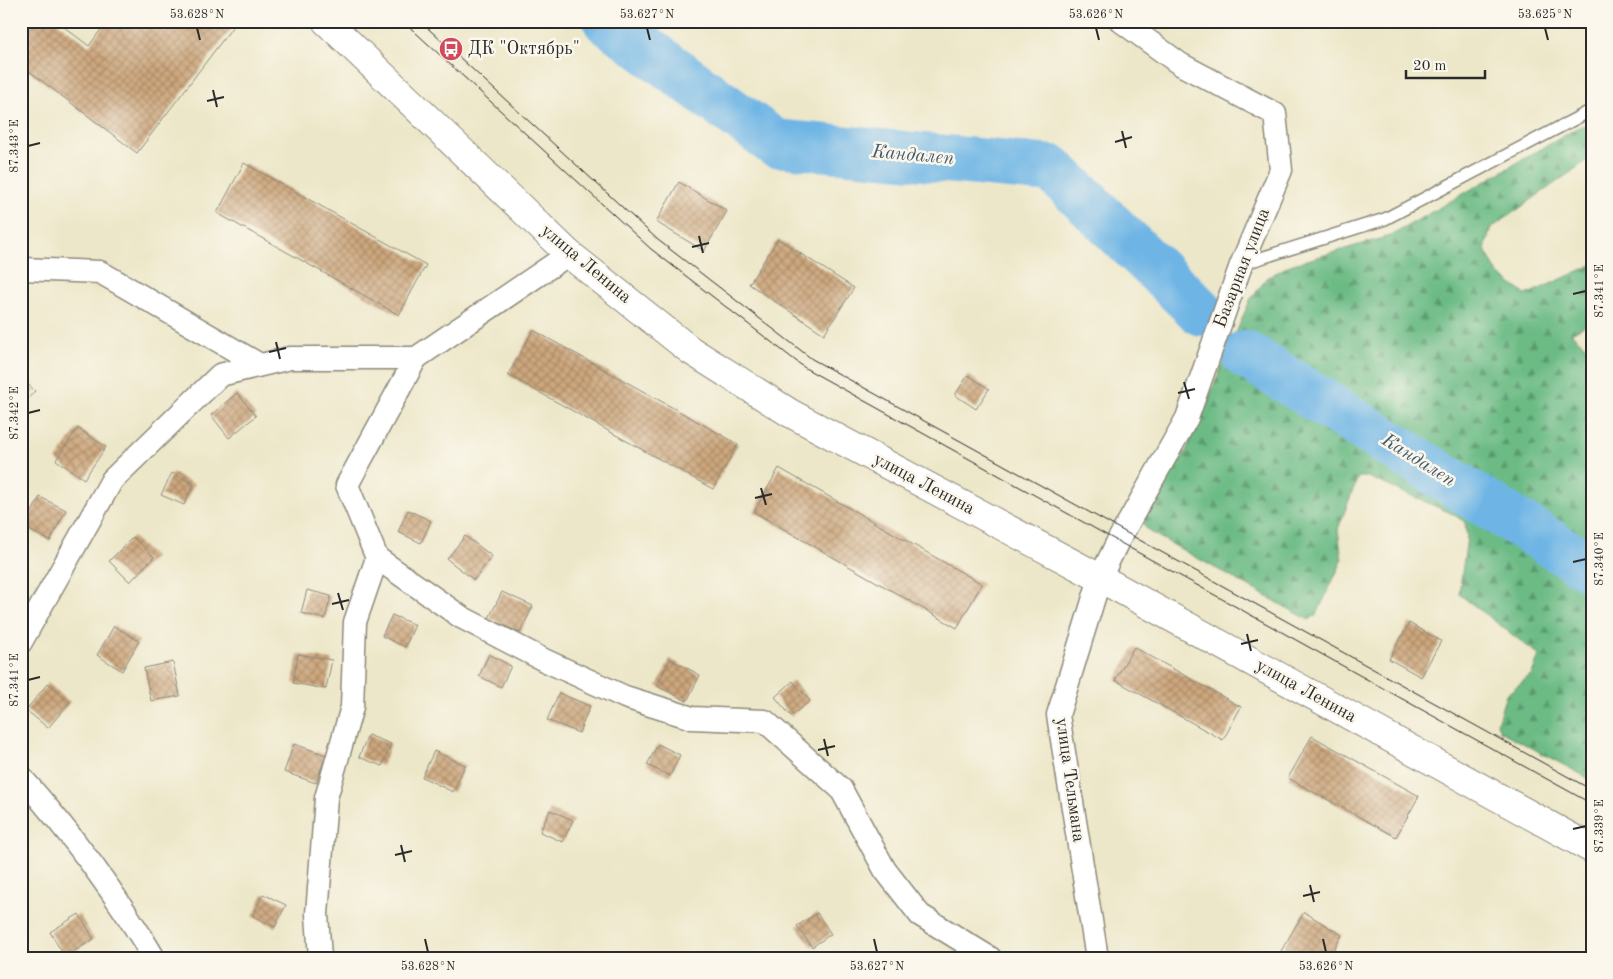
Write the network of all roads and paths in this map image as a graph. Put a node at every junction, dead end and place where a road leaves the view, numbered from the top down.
1 (326, 21) edge
2 (1121, 21) edge
3 (1592, 110) edge
4 (569, 254) junction
5 (1240, 265) junction
6 (21, 269) edge
7 (416, 358) junction
8 (260, 365) junction
9 (377, 558) junction
10 (1100, 578) junction
11 (21, 642) edge
12 (21, 777) edge
13 (1592, 849) edge
14 (154, 958) edge
15 (320, 958) edge
16 (990, 958) edge
17 (1096, 958) edge

1 - 4 main road, улица Ленина
2 - 5 street, Базарная улица
3 - 5 lane
4 - 7 street
4 - 10 main road, улица Ленина
5 - 10 street, Базарная улица
6 - 8 street
7 - 8 street
7 - 9 street
8 - 11 street
9 - 15 street
9 - 16 street
10 - 13 main road, улица Ленина
10 - 17 street, улица Тельмана
12 - 14 street

